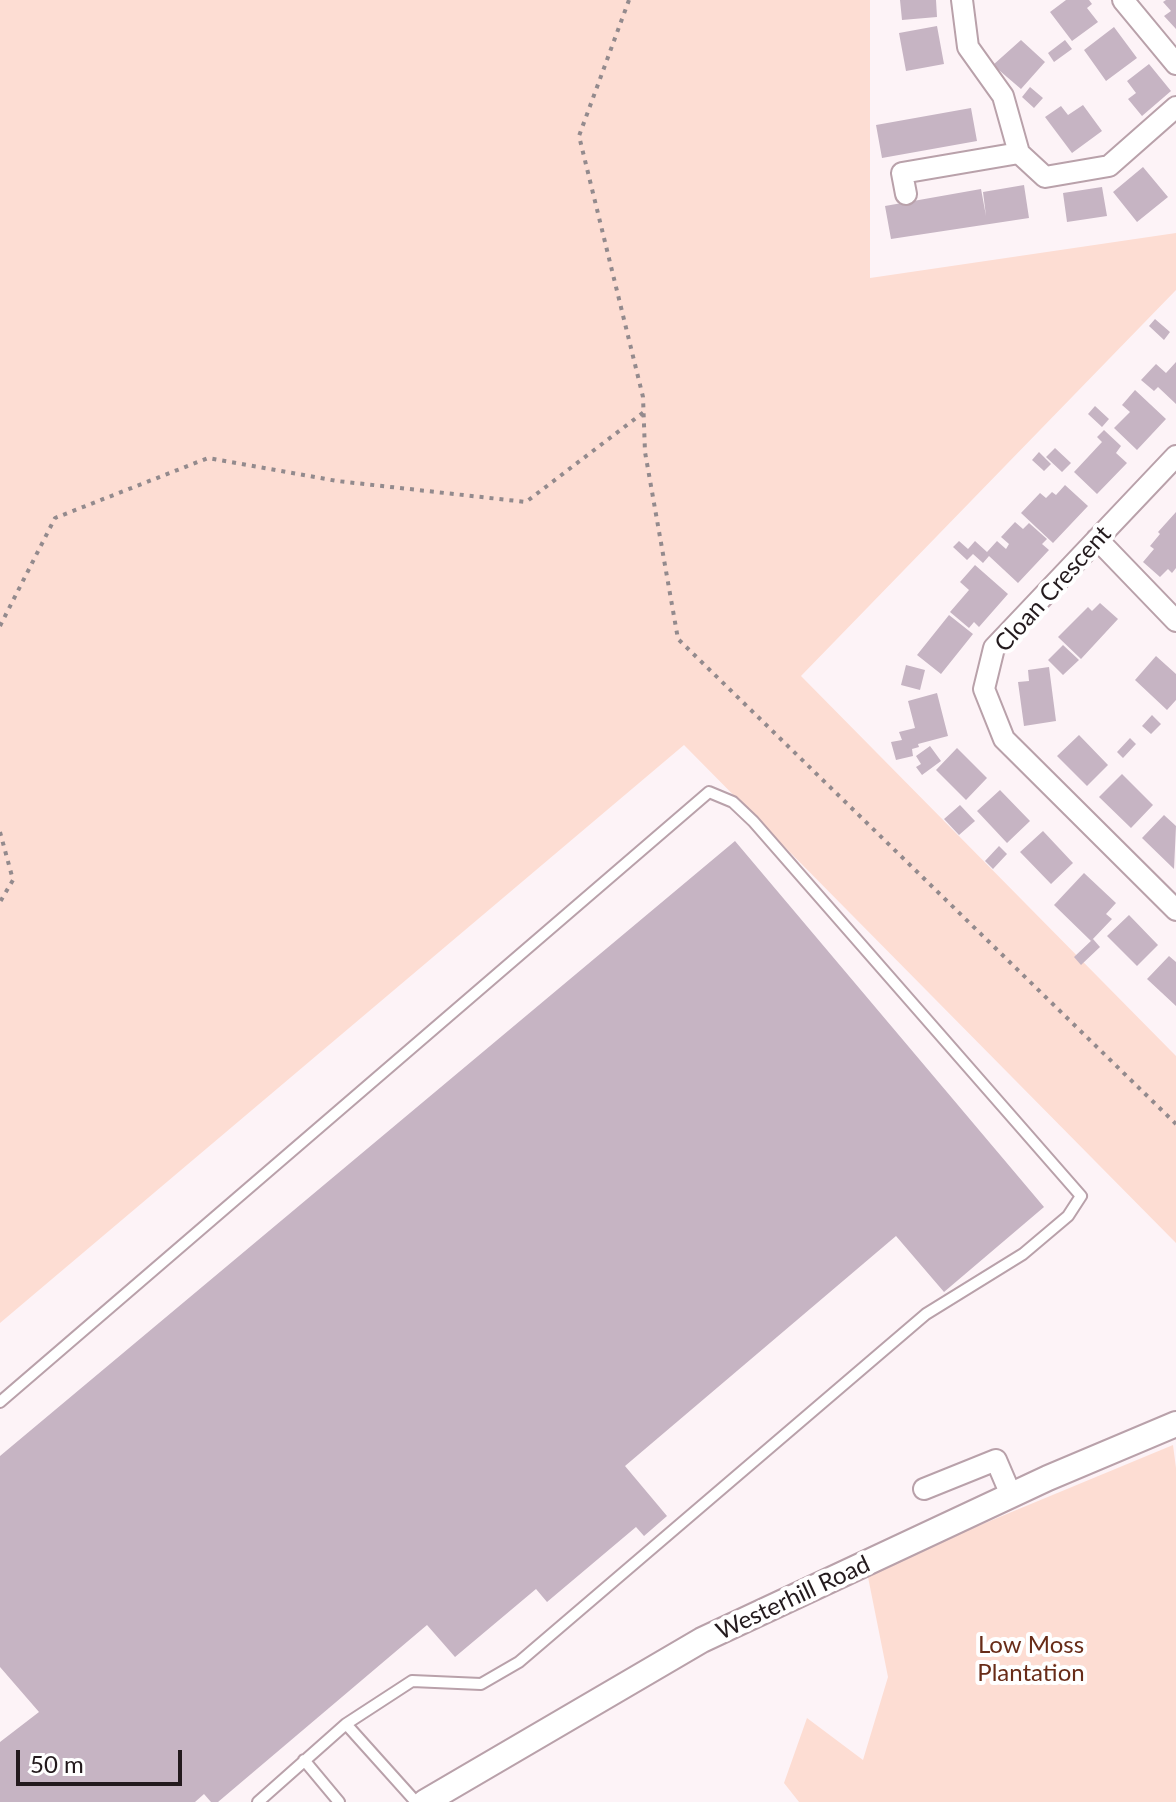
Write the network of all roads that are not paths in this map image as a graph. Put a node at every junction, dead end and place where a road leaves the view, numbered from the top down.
1 (962, 0) edge
2 (1123, 0) edge
3 (1176, 64) edge
4 (1176, 107) edge
5 (1019, 153) junction
6 (906, 194) dead end
7 (1176, 456) edge
8 (1097, 539) junction
9 (1176, 621) edge
10 (1176, 910) edge
11 (0, 1402) edge
12 (1176, 1424) edge
13 (924, 1489) dead end
14 (1011, 1495) junction
15 (346, 1724) junction
16 (304, 1760) junction
17 (258, 1802) edge
18 (339, 1802) edge
19 (416, 1802) edge
20 (425, 1802) edge

1 - 5 street
2 - 3 street
4 - 5 street
5 - 6 street
7 - 8 street, Cloan Crescent
8 - 9 street
8 - 10 street, Cloan Crescent
11 - 15 lane
12 - 14 street, Westerhill Road
13 - 14 street
14 - 20 street, Westerhill Road
15 - 16 lane
15 - 19 lane
16 - 17 lane
16 - 18 lane

